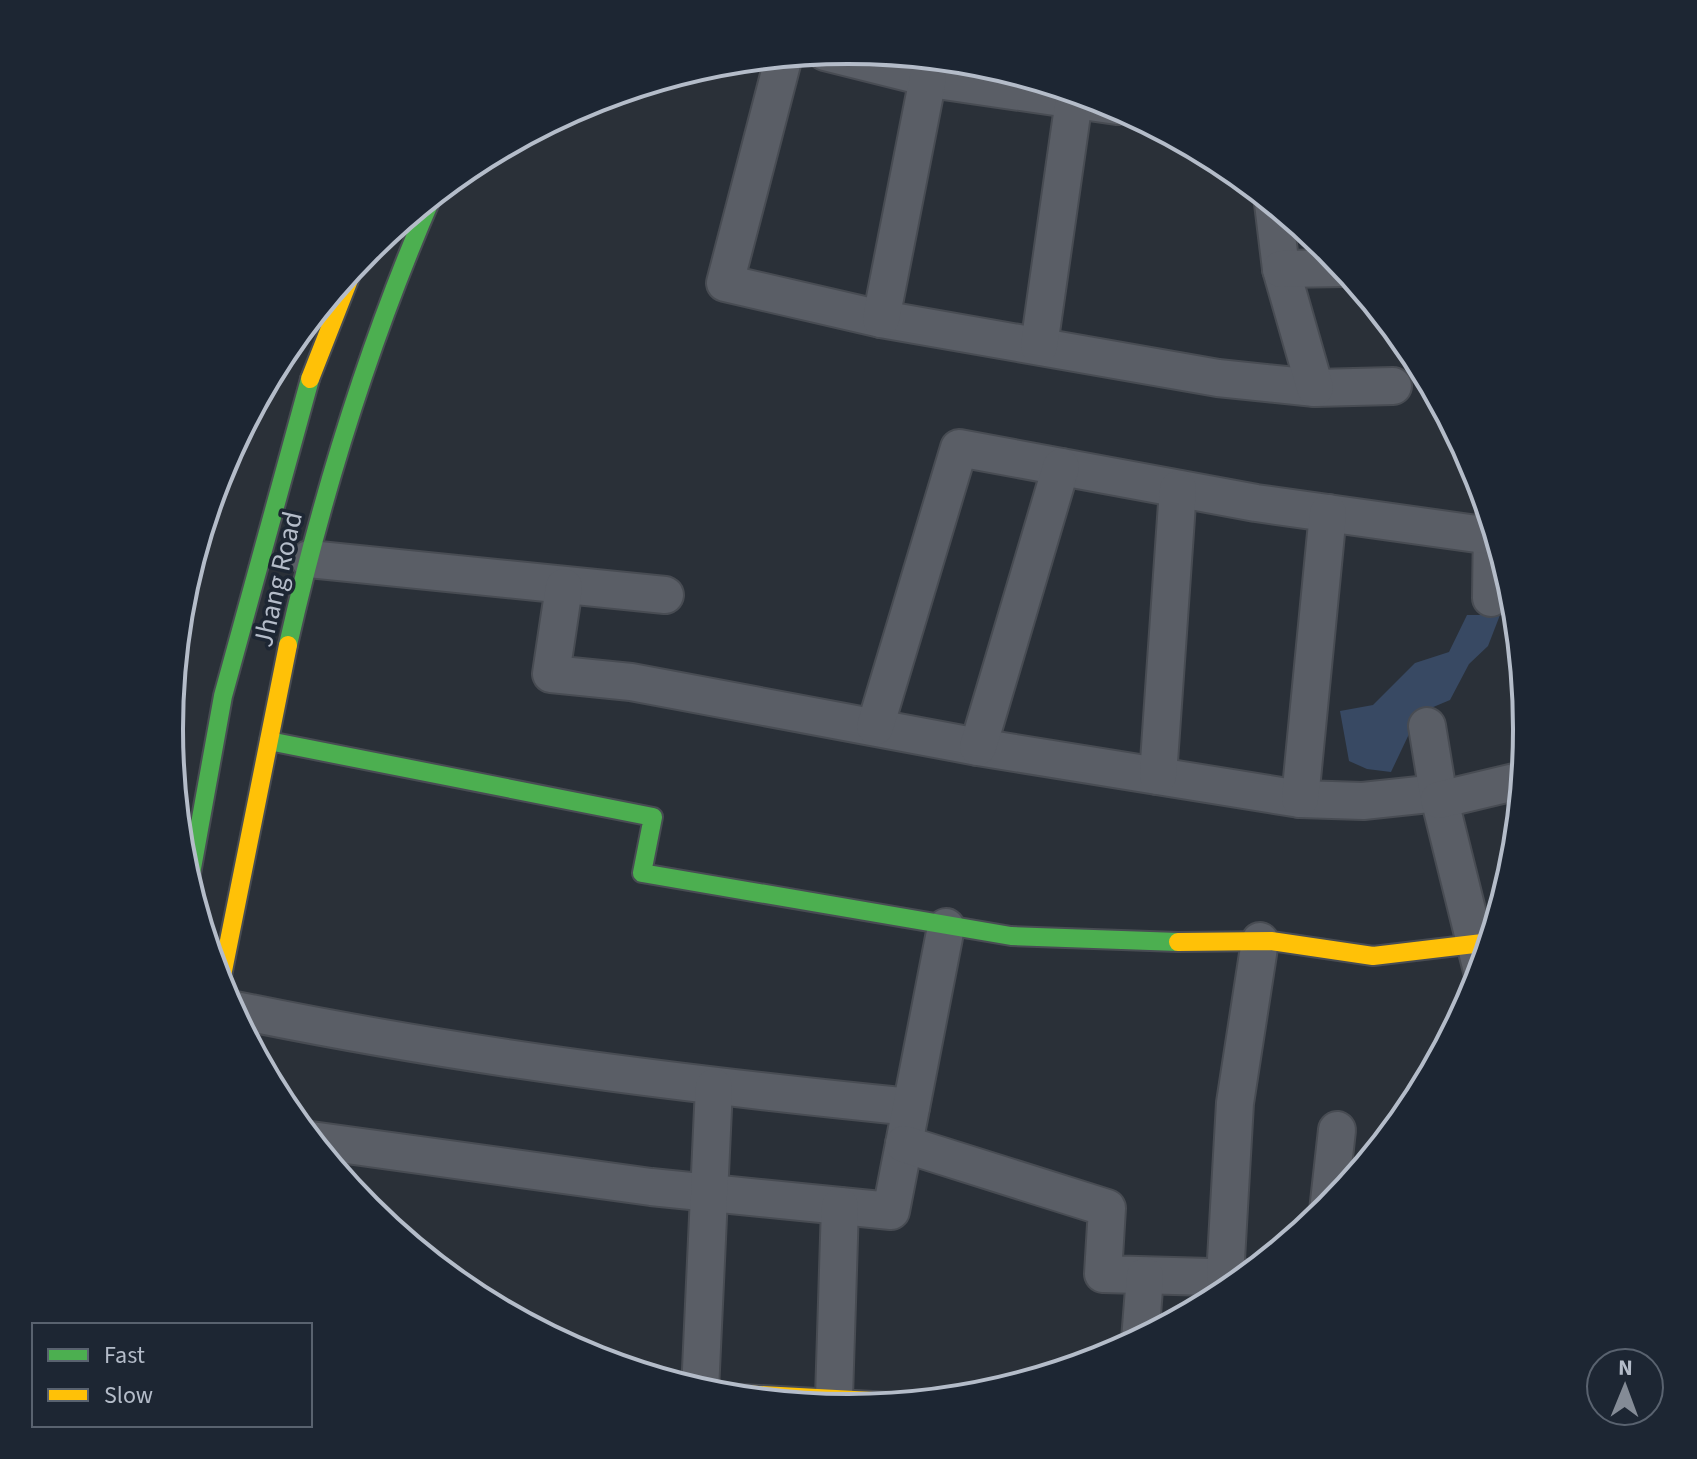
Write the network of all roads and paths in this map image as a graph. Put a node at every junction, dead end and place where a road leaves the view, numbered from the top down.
1 (875, 65) edge
2 (781, 68) edge
3 (928, 78) junction
4 (1056, 97) edge
5 (1074, 103) edge
6 (1275, 219) edge
7 (421, 220) edge
8 (1328, 268) edge
9 (1281, 269) junction
10 (340, 300) edge
11 (881, 319) junction
12 (1039, 346) junction
13 (1393, 386) dead end
14 (1315, 388) junction
15 (1061, 467) junction
16 (1178, 489) junction
17 (1328, 513) junction
18 (1483, 528) edge
19 (309, 559) junction
20 (1492, 559) edge
21 (564, 587) junction
22 (665, 595) dead end
23 (1491, 598) dead end
24 (1427, 726) dead end
25 (875, 727) junction
26 (269, 741) junction
27 (978, 747) junction
28 (1158, 776) junction
29 (1512, 782) edge
30 (1439, 796) junction
31 (1300, 799) junction
32 (195, 852) edge
33 (946, 927) junction
34 (1480, 940) edge
35 (1260, 941) junction
36 (1475, 952) edge
37 (225, 961) edge
38 (247, 1012) edge
39 (714, 1087) junction
40 (911, 1107) junction
41 (1337, 1130) dead end
42 (327, 1142) edge
43 (904, 1144) junction
44 (1331, 1188) edge
45 (707, 1193) junction
46 (840, 1206) junction
47 (1236, 1270) edge
48 (1145, 1276) junction
49 (1225, 1278) edge
50 (1141, 1327) edge
51 (702, 1378) edge
52 (834, 1395) edge

1 - 3 street
2 - 11 street
3 - 4 street
3 - 11 street
5 - 12 street
6 - 9 street
7 - 19 street, Jhang Road
8 - 9 street
9 - 14 street
10 - 32 street, Jhang Road
11 - 12 street
12 - 14 street
13 - 14 street
15 - 16 street
15 - 25 street
15 - 27 street
16 - 17 street
16 - 28 street
17 - 18 street
17 - 31 street
19 - 21 street
19 - 26 street, Jhang Road
20 - 23 street
21 - 22 street
21 - 25 street
24 - 30 street
25 - 27 street
26 - 33 street
26 - 37 street, Jhang Road
27 - 28 street
28 - 31 street
29 - 30 street
30 - 31 street
30 - 34 street
33 - 35 street
33 - 40 street
35 - 36 street
35 - 47 street
38 - 39 street
39 - 40 street
39 - 45 street
40 - 43 street
41 - 44 street
42 - 45 street
43 - 46 street
43 - 48 street
45 - 46 street
45 - 51 street
46 - 52 street
48 - 49 street
48 - 50 street

